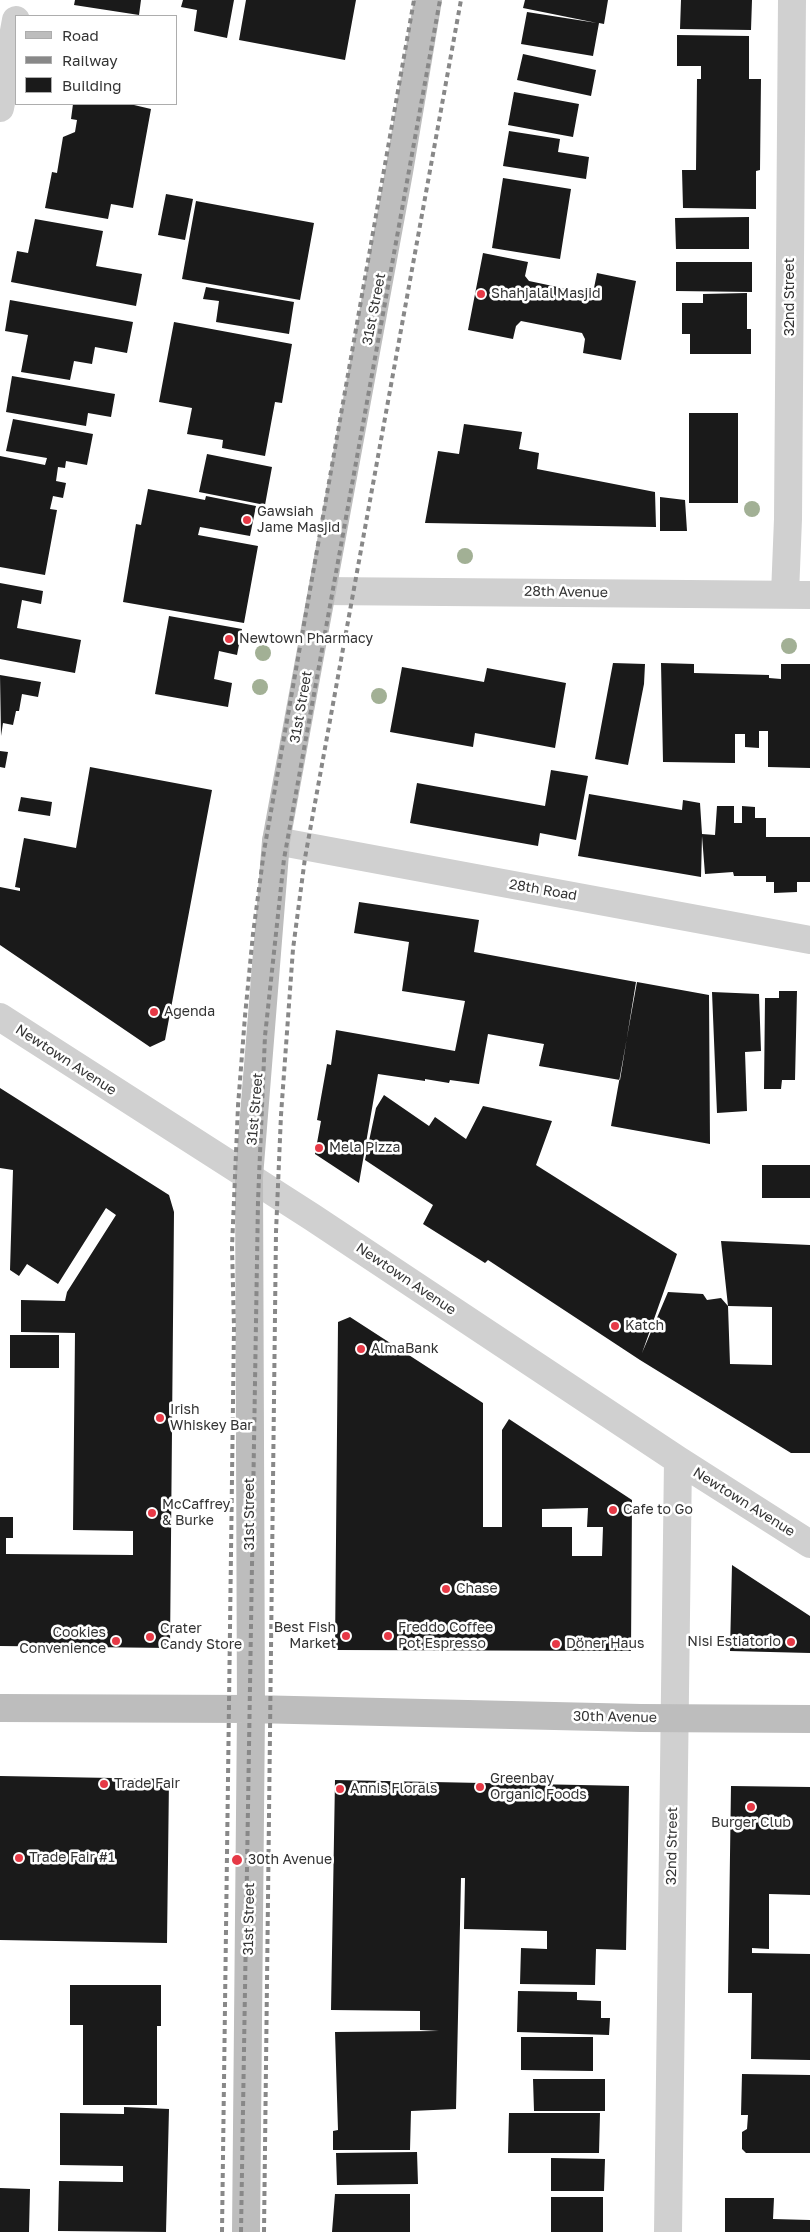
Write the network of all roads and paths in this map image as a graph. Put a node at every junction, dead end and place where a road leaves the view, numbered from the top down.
1 (20, 0) edge
2 (428, 0) edge
3 (792, 0) edge
4 (18, 15) edge
5 (15, 29) edge
6 (0, 108) edge
7 (322, 591) junction
8 (797, 594) edge
9 (276, 841) junction
10 (810, 940) edge
11 (0, 1017) edge
12 (249, 1177) junction
13 (678, 1460) junction
14 (810, 1544) edge
15 (0, 1708) edge
16 (251, 1709) junction
17 (673, 1718) junction
18 (810, 1719) edge
19 (246, 2232) edge
20 (668, 2232) edge

1 - 4 street
2 - 7 main road, 31st Street
3 - 8 street, 32nd Street
5 - 6 street
7 - 8 street, 28th Avenue
7 - 9 main road, 31st Street
9 - 10 street, 28th Road
9 - 12 main road, 31st Street
11 - 12 street, Newtown Avenue
12 - 13 street, Newtown Avenue
12 - 16 main road, 31st Street
13 - 14 street, Newtown Avenue
13 - 17 street, 32nd Street
15 - 16 main road, 30th Avenue
16 - 17 main road, 30th Avenue
16 - 19 main road, 31st Street
17 - 18 main road, 30th Avenue
17 - 20 street, 32nd Street

